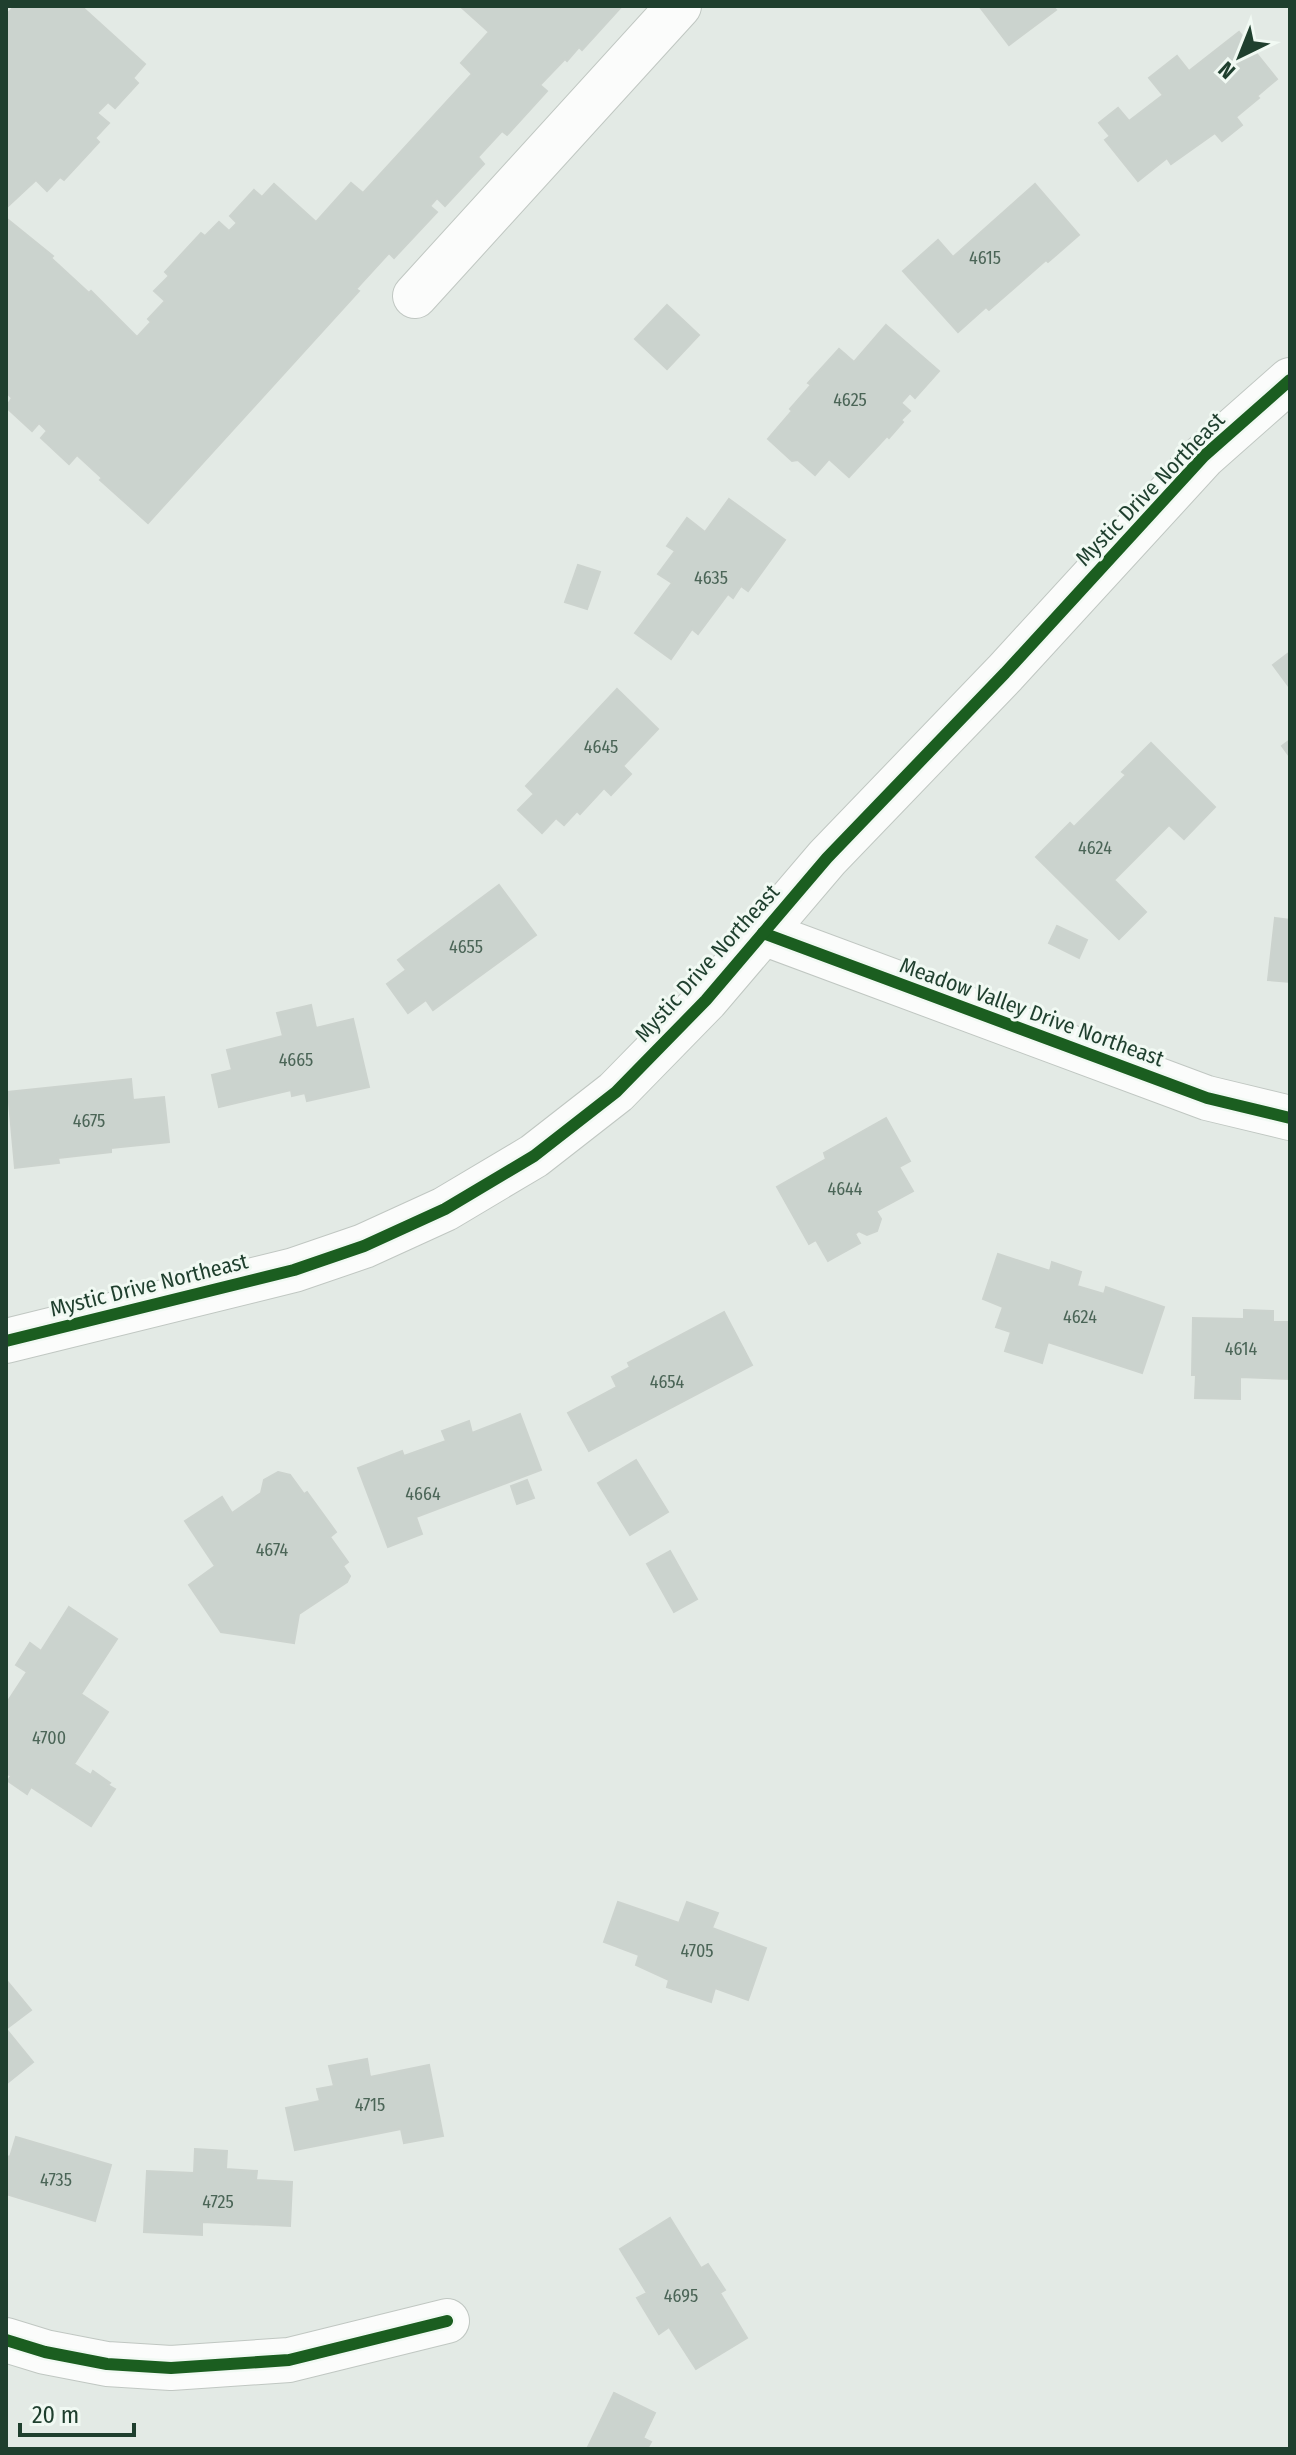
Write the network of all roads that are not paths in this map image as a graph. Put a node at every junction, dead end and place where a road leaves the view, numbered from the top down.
1 (679, 6) edge
2 (415, 296) dead end
3 (1290, 380) edge
4 (763, 933) junction
5 (1290, 1118) edge
6 (6, 1341) edge
7 (447, 2321) dead end
8 (6, 2340) edge

1 - 2 street
3 - 4 street, Mystic Drive Northeast
4 - 5 street, Meadow Valley Drive Northeast
4 - 6 street, Mystic Drive Northeast
7 - 8 street

